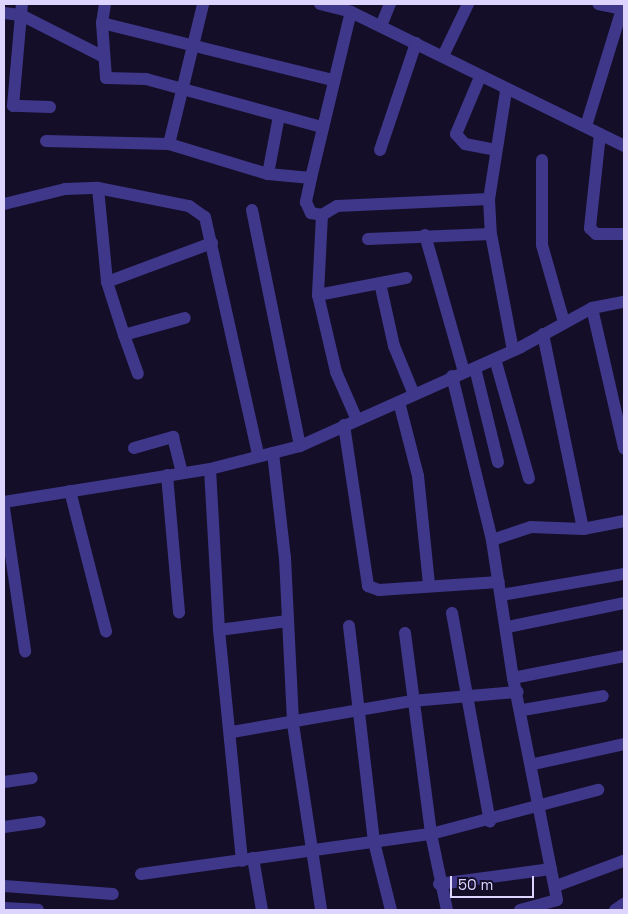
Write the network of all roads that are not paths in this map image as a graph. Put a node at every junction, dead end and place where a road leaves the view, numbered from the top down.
1 (105, 4) edge
2 (203, 4) edge
3 (320, 4) edge
4 (390, 4) edge
5 (468, 4) edge
6 (599, 4) edge
7 (21, 10) edge
8 (350, 12) junction
9 (4, 13) edge
10 (102, 23) junction
11 (381, 26) junction
12 (416, 43) junction
13 (193, 45) junction
14 (102, 56) junction
15 (443, 56) junction
16 (480, 77) junction
17 (332, 80) junction
18 (183, 89) junction
19 (506, 91) junction
20 (50, 107) dead end
21 (279, 116) junction
22 (586, 126) junction
23 (322, 127) junction
24 (600, 134) junction
25 (46, 141) dead end
26 (169, 144) junction
27 (624, 146) edge
28 (380, 150) dead end
29 (495, 150) junction
30 (542, 160) dead end
31 (268, 174) junction
32 (312, 178) junction
33 (98, 188) junction
34 (489, 199) junction
35 (4, 204) edge
36 (252, 210) dead end
37 (322, 215) junction
38 (491, 234) junction
39 (624, 234) edge
40 (425, 236) junction
41 (368, 239) dead end
42 (212, 243) junction
43 (406, 278) dead end
44 (107, 282) junction
45 (380, 283) junction
46 (318, 295) junction
47 (624, 302) edge
48 (592, 308) junction
49 (186, 318) dead end
50 (564, 322) junction
51 (543, 334) junction
52 (124, 336) junction
53 (513, 350) junction
54 (495, 359) junction
55 (464, 372) junction
56 (138, 374) dead end
57 (413, 392) junction
58 (399, 402) junction
59 (357, 420) junction
60 (344, 425) junction
61 (300, 446) junction
62 (134, 448) dead end
63 (624, 448) edge
64 (273, 453) junction
65 (258, 454) junction
66 (498, 462) dead end
67 (210, 469) junction
68 (182, 473) junction
69 (168, 475) junction
70 (529, 478) dead end
71 (70, 492) junction
72 (4, 502) edge
73 (4, 508) edge
74 (624, 521) edge
75 (583, 529) junction
76 (492, 540) junction
77 (624, 574) edge
78 (429, 584) junction
79 (500, 588) junction
80 (624, 603) edge
81 (179, 612) dead end
82 (452, 612) dead end
83 (288, 621) junction
84 (349, 626) dead end
85 (507, 627) junction
86 (219, 630) junction
87 (106, 631) dead end
88 (405, 633) dead end
89 (25, 651) dead end
90 (624, 656) edge
91 (513, 678) junction
92 (518, 692) junction
93 (603, 696) dead end
94 (465, 697) junction
95 (412, 701) junction
96 (523, 710) junction
97 (357, 713) junction
98 (293, 724) junction
99 (232, 732) junction
100 (624, 744) edge
101 (534, 764) junction
102 (32, 778) dead end
103 (4, 782) edge
104 (598, 790) dead end
105 (542, 806) junction
106 (40, 822) dead end
107 (490, 822) junction
108 (4, 827) edge
109 (431, 834) junction
110 (374, 842) junction
111 (309, 850) junction
112 (247, 860) junction
113 (623, 861) dead end
114 (551, 869) junction
115 (141, 874) dead end
116 (439, 884) junction
117 (4, 886) edge
118 (556, 886) junction
119 (113, 894) dead end
120 (557, 900) junction
121 (624, 904) edge
122 (4, 908) edge
123 (38, 910) edge
124 (262, 910) edge
125 (321, 910) edge
126 (391, 910) edge
127 (447, 910) edge
128 (524, 910) edge
129 (566, 910) edge
130 (615, 910) edge

1 - 10 street
2 - 13 street
3 - 8 street
4 - 11 street
5 - 15 street
6 - 22 street
7 - 9 street
7 - 14 street
7 - 20 street
8 - 11 street
8 - 17 street
10 - 13 street
10 - 14 street
11 - 12 street
12 - 15 street
12 - 28 street
13 - 17 street
13 - 18 street
14 - 18 street
15 - 16 street
16 - 19 street
16 - 29 street
17 - 23 street
18 - 21 street
18 - 26 street
19 - 22 street
19 - 29 street
21 - 23 street
21 - 31 street
22 - 24 street
23 - 32 street
24 - 27 street
24 - 39 street
25 - 26 street
26 - 31 street
29 - 34 street
30 - 50 street
31 - 32 street
32 - 37 street
33 - 35 street
33 - 42 street
33 - 44 street
34 - 37 street
34 - 38 street
36 - 61 street
37 - 46 street
38 - 40 street
38 - 53 street
40 - 41 street
40 - 55 street
42 - 44 street
42 - 65 street
43 - 45 street
44 - 52 street
45 - 46 street
45 - 57 street
46 - 59 street
47 - 48 street
48 - 50 street
48 - 63 street
49 - 52 street
50 - 51 street
51 - 53 street
51 - 75 street
52 - 56 street
53 - 54 street
54 - 55 street
54 - 70 street
55 - 57 street
55 - 66 street
55 - 76 street
57 - 58 street
58 - 59 street
58 - 78 street
59 - 60 street
60 - 61 street
60 - 78 street
61 - 64 street
62 - 68 street
64 - 65 street
64 - 83 street
65 - 67 street
67 - 68 street
67 - 86 street
68 - 69 street
69 - 71 street
69 - 81 street
71 - 72 street
71 - 87 street
73 - 89 street
74 - 75 street
75 - 76 street
76 - 79 street
77 - 79 street
78 - 79 street
79 - 85 street
80 - 85 street
82 - 94 street
83 - 86 street
83 - 98 street
84 - 97 street
85 - 91 street
86 - 99 street
88 - 95 street
90 - 91 street
91 - 92 street
92 - 94 street
92 - 96 street
93 - 96 street
94 - 95 street
94 - 107 street
95 - 97 street
95 - 109 street
96 - 101 street
97 - 98 street
97 - 110 street
98 - 99 street
98 - 111 street
99 - 112 street
100 - 101 street
101 - 105 street
102 - 103 street
104 - 105 street
105 - 107 street
105 - 114 street
106 - 108 street
107 - 109 street
109 - 110 street
109 - 116 street
110 - 111 street
110 - 126 street
111 - 112 street
111 - 125 street
112 - 115 street
112 - 124 street
113 - 118 street
114 - 116 street
114 - 118 street
116 - 127 street
117 - 119 street
118 - 120 street
120 - 128 street
120 - 129 street
121 - 130 street
122 - 123 street

